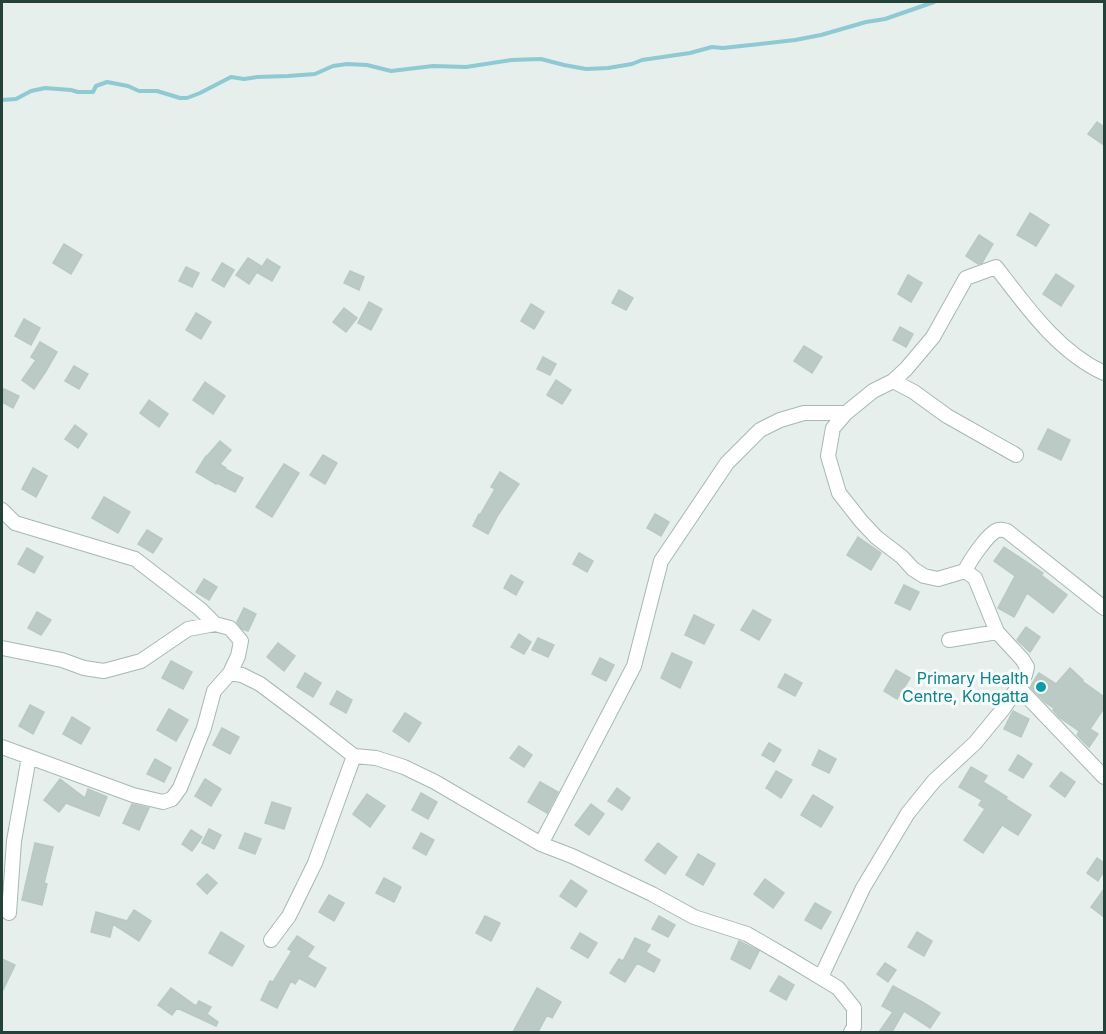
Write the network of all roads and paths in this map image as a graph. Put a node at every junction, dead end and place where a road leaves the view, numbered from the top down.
1 (1104, 373) edge
2 (893, 381) junction
3 (846, 413) junction
4 (1016, 455) dead end
5 (2, 510) edge
6 (965, 571) junction
7 (1104, 608) edge
8 (215, 624) junction
9 (997, 632) junction
10 (949, 640) dead end
11 (2, 648) edge
12 (230, 673) junction
13 (1018, 687) junction
14 (2, 747) edge
15 (354, 756) junction
16 (29, 757) junction
17 (1104, 777) edge
18 (542, 844) junction
19 (9, 913) dead end
20 (271, 939) dead end
21 (821, 977) junction
22 (851, 1032) edge

1 - 2 street
2 - 3 street
2 - 4 street
3 - 6 street
3 - 18 street
5 - 8 street
6 - 7 street
6 - 9 street
8 - 11 street
8 - 12 street
9 - 10 street
9 - 13 street
12 - 15 street
12 - 16 street
13 - 17 street
13 - 21 street
14 - 16 street
15 - 18 street
15 - 20 street
16 - 19 street
18 - 21 street
21 - 22 street

